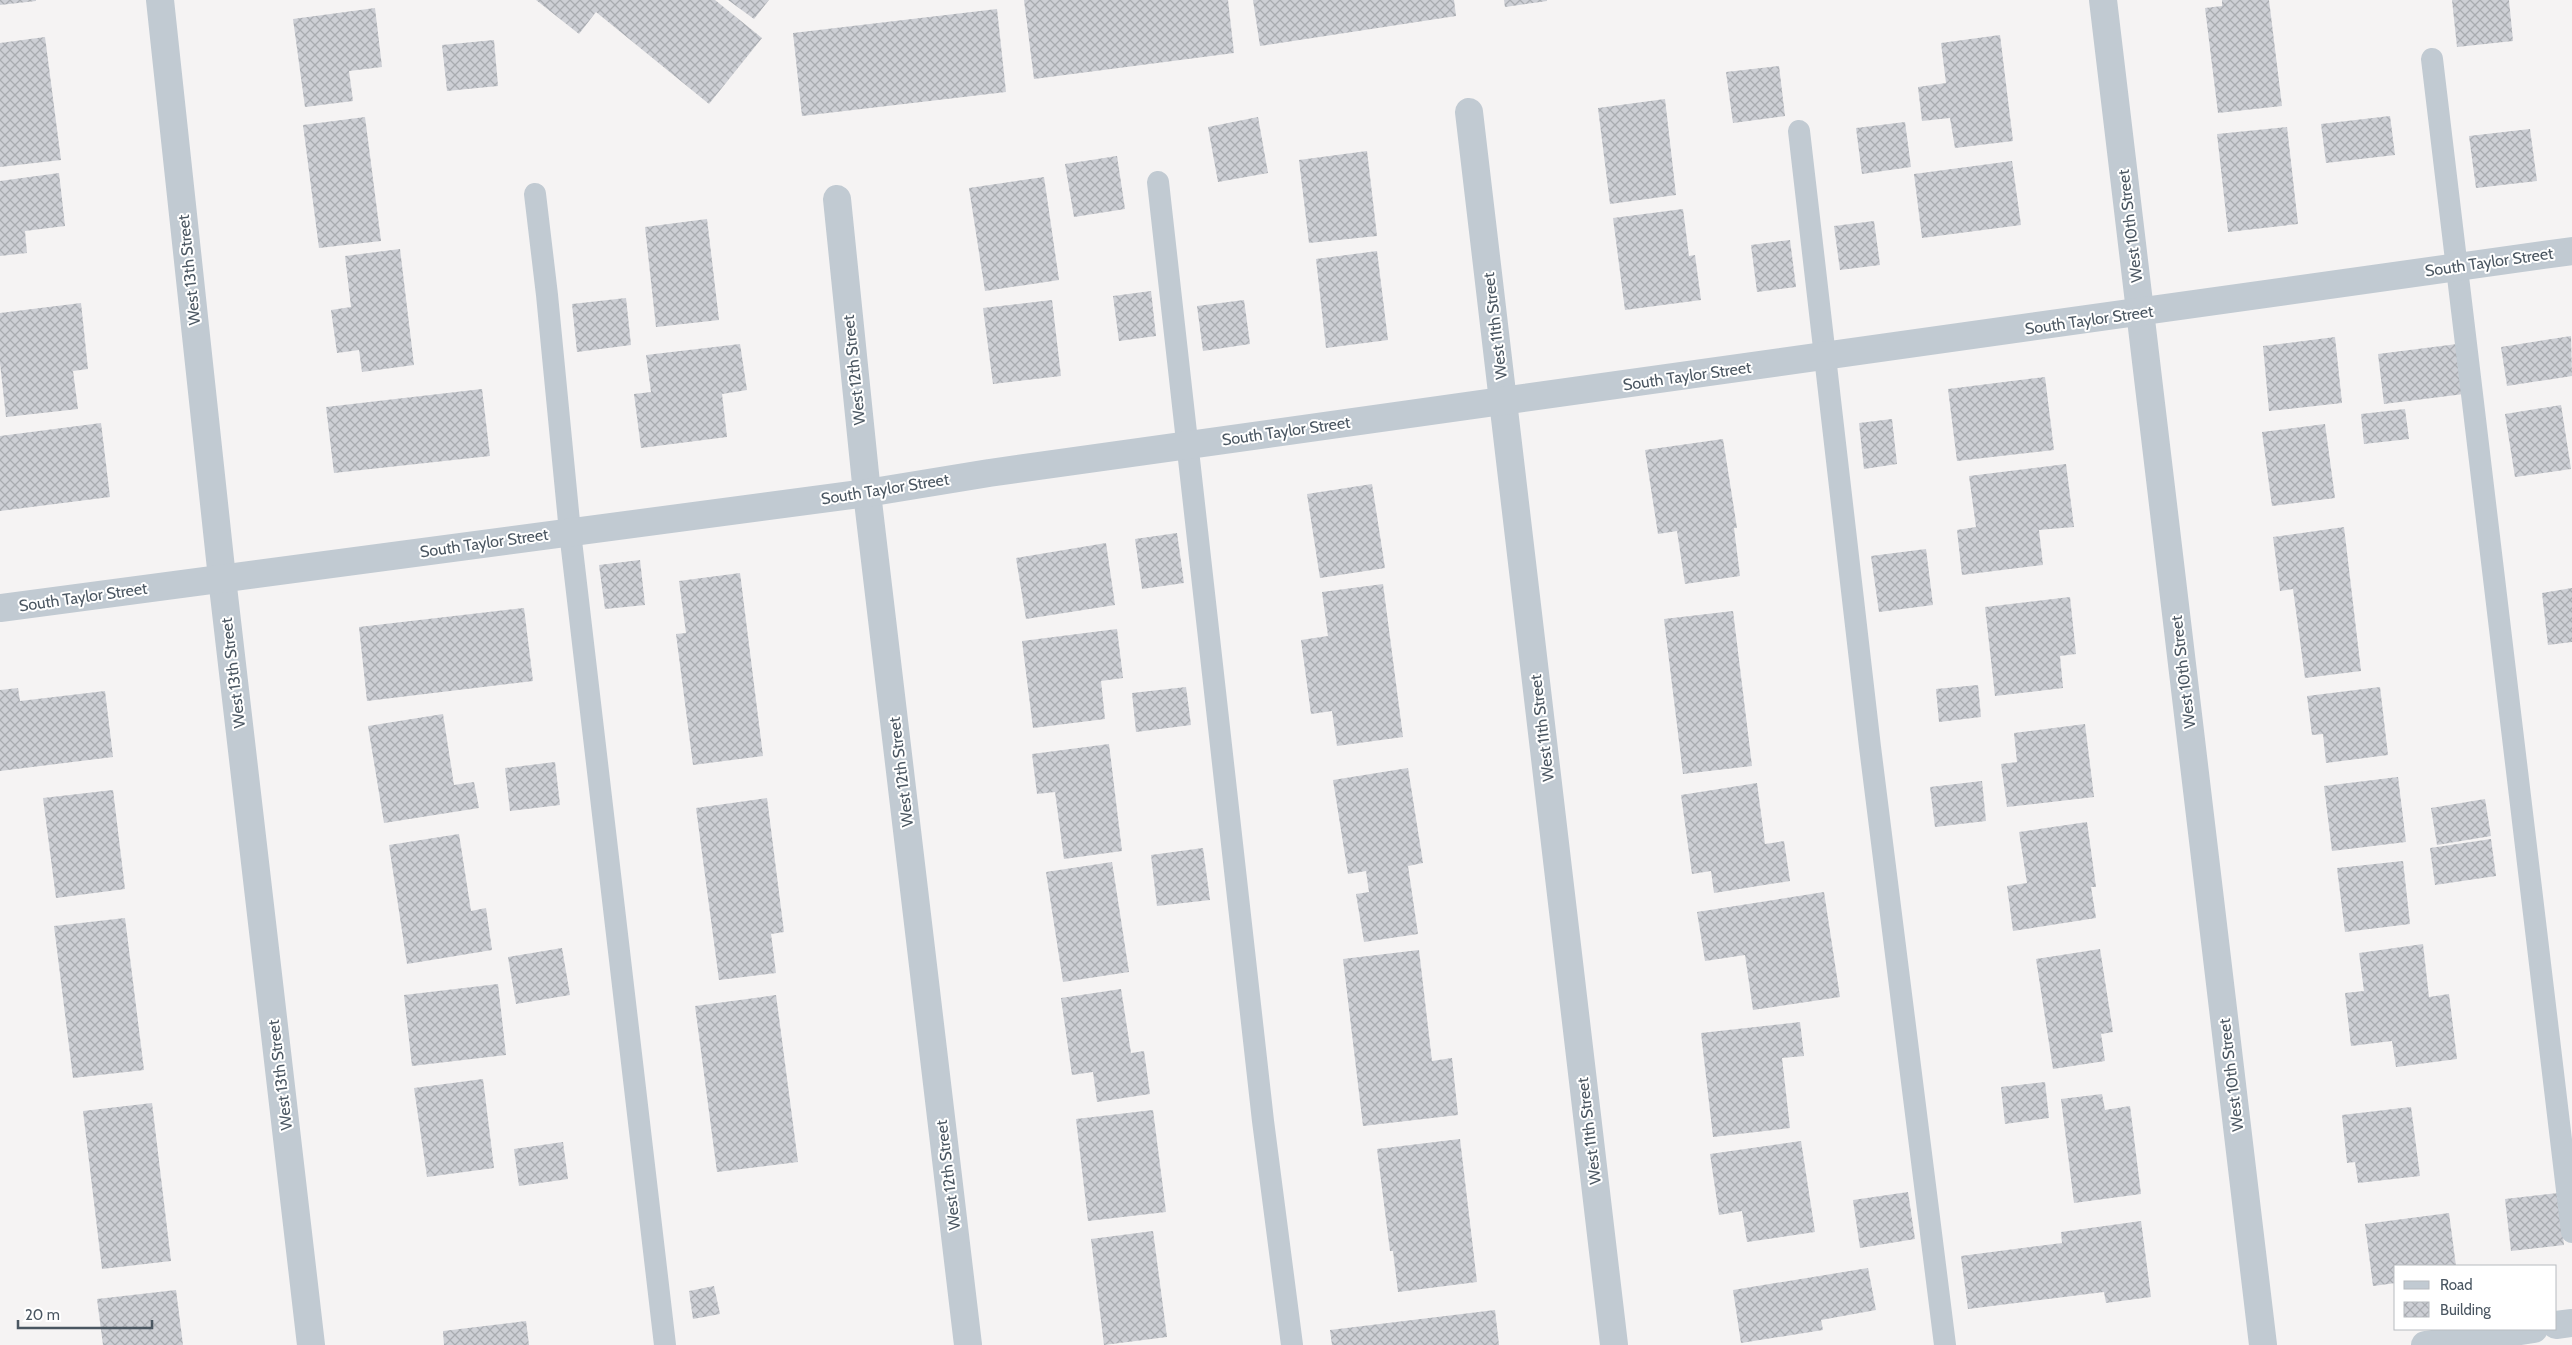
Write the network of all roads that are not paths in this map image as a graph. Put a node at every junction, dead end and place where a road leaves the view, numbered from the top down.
1 (160, 0) edge
2 (2103, 0) edge
3 (2432, 59) dead end
4 (1469, 112) dead end
5 (1799, 131) dead end
6 (1158, 182) dead end
7 (535, 194) dead end
8 (836, 200) dead end
9 (2572, 251) edge
10 (2457, 267) junction
11 (2141, 313) junction
12 (1825, 356) junction
13 (1504, 402) junction
14 (1188, 445) junction
15 (867, 493) junction
16 (570, 532) junction
17 (222, 578) junction
18 (0, 608) edge
19 (2572, 1232) edge
20 (2572, 1323) edge
21 (2557, 1326) edge
22 (2527, 1330) edge
23 (311, 1345) edge
24 (665, 1345) edge
25 (968, 1345) edge
26 (1292, 1345) edge
27 (1614, 1345) edge
28 (1944, 1345) edge
29 (2263, 1345) edge
30 (2425, 1345) edge

1 - 17 street, West 13th Street
2 - 11 street, West 10th Street
3 - 10 lane
4 - 13 street, West 11th Street
5 - 12 lane
6 - 14 lane
7 - 16 lane
8 - 15 street, West 12th Street
9 - 10 street, South Taylor Street
10 - 11 street, South Taylor Street
10 - 19 lane
11 - 12 street, South Taylor Street
11 - 29 street, West 10th Street
12 - 13 street, South Taylor Street
12 - 28 lane
13 - 14 street, South Taylor Street
13 - 27 street, West 11th Street
14 - 15 street, South Taylor Street
14 - 26 lane
15 - 16 street, South Taylor Street
15 - 25 street, West 12th Street
16 - 17 street, South Taylor Street
16 - 24 lane
17 - 18 street, South Taylor Street
17 - 23 street, West 13th Street
20 - 21 street
22 - 30 street

